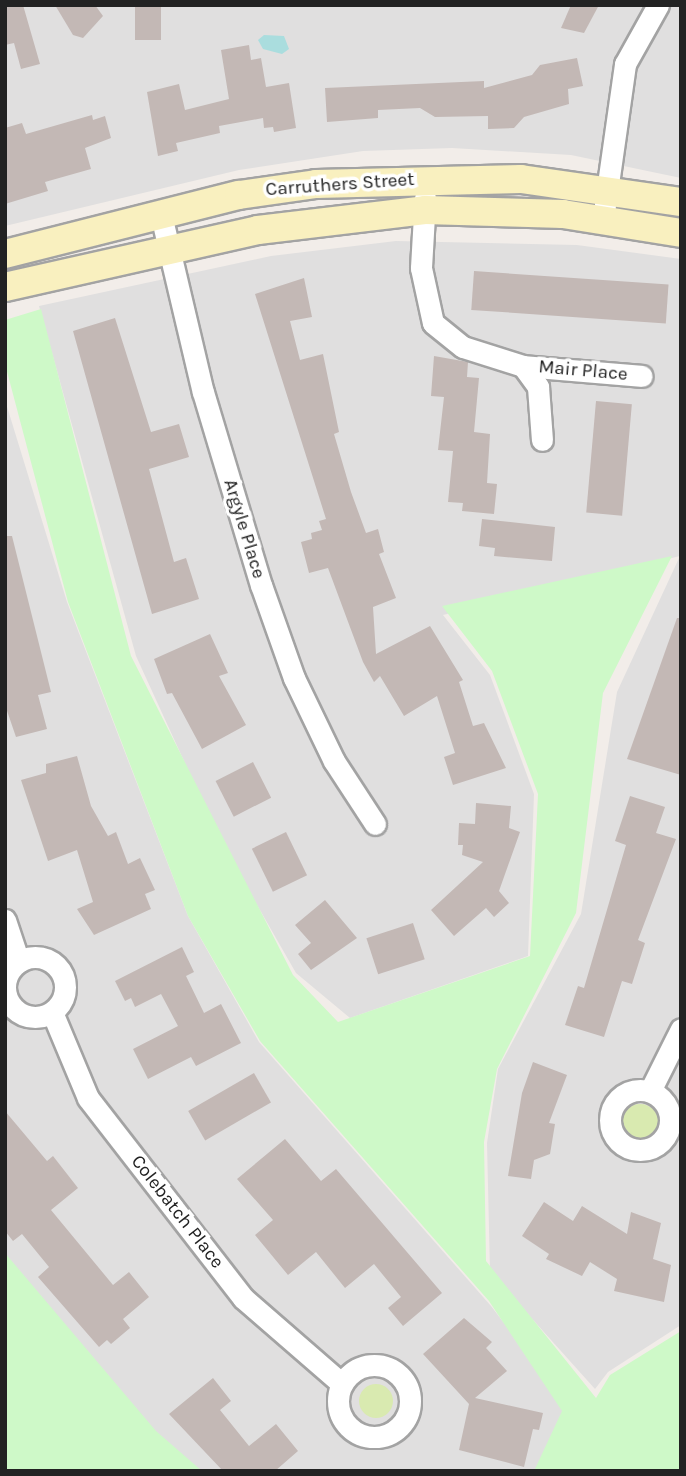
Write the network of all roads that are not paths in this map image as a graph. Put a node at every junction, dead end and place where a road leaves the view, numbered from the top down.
1 (658, 5) edge
2 (426, 179) junction
3 (607, 187) junction
4 (681, 202) edge
5 (425, 210) junction
6 (161, 215) junction
7 (603, 219) junction
8 (681, 233) edge
9 (168, 250) junction
10 (5, 254) edge
11 (5, 287) edge
12 (523, 366) junction
13 (642, 376) dead end
14 (542, 440) dead end
15 (376, 824) dead end
16 (5, 920) edge
17 (19, 962) junction
18 (52, 1012) junction
19 (681, 1029) edge
20 (650, 1091) dead end
21 (342, 1384) dead end

1 - 3 street
2 - 3 main road, Carruthers Street
2 - 5 street, Mair Place
2 - 6 main road, Carruthers Street
3 - 4 main road, Carruthers Street
3 - 7 street
5 - 7 main road, Carruthers Street
5 - 9 main road, Carruthers Street
5 - 12 street, Mair Place
6 - 9 street, Argyle Place
6 - 10 main road, Carruthers Street
7 - 8 main road, Carruthers Street
9 - 11 main road, Carruthers Street
9 - 15 street, Argyle Place
12 - 13 street, Mair Place
12 - 14 street, Mair Place
16 - 17 street
17 - 18 street
17 - 18 street
18 - 21 street, Colebatch Place
19 - 20 street

